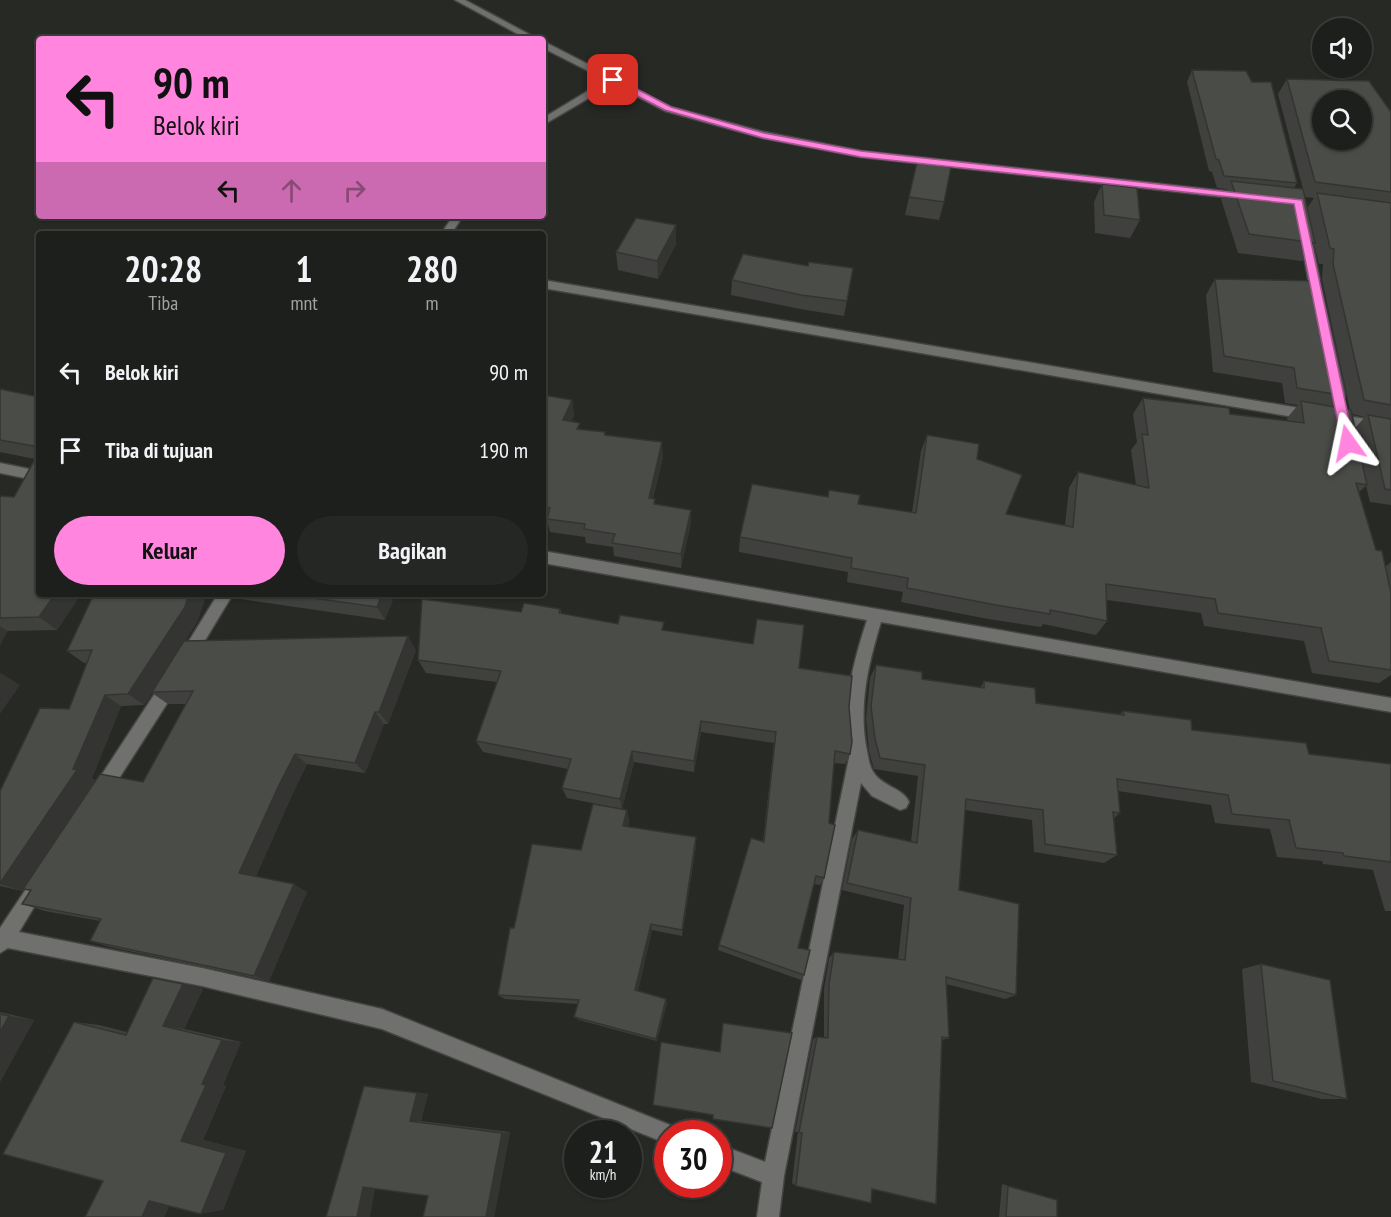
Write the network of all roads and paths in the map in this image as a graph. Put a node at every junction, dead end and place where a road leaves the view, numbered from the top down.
1 (459, 0) edge
2 (528, 36) edge
3 (546, 46) edge
4 (613, 80) junction
5 (546, 120) edge
6 (1251, 196) edge
7 (1303, 224) edge
8 (546, 285) edge
9 (1320, 312) edge
10 (1391, 428) edge
11 (0, 468) edge
12 (36, 475) edge
13 (546, 558) edge
14 (224, 597) edge
15 (876, 615) junction
16 (1391, 705) edge
17 (859, 751) junction
18 (900, 802) dead end
19 (92, 804) edge
20 (42, 879) edge
21 (1, 940) edge
22 (654, 1128) edge
23 (732, 1160) edge
24 (772, 1176) junction
25 (768, 1217) edge

1 - 2 street
3 - 4 street
4 - 5 street
4 - 6 street
7 - 9 street
8 - 10 street
11 - 12 street
13 - 15 street
14 - 19 street
15 - 16 street
15 - 17 street
17 - 18 street
17 - 24 street
20 - 21 street
21 - 22 street
23 - 24 street
24 - 25 street

